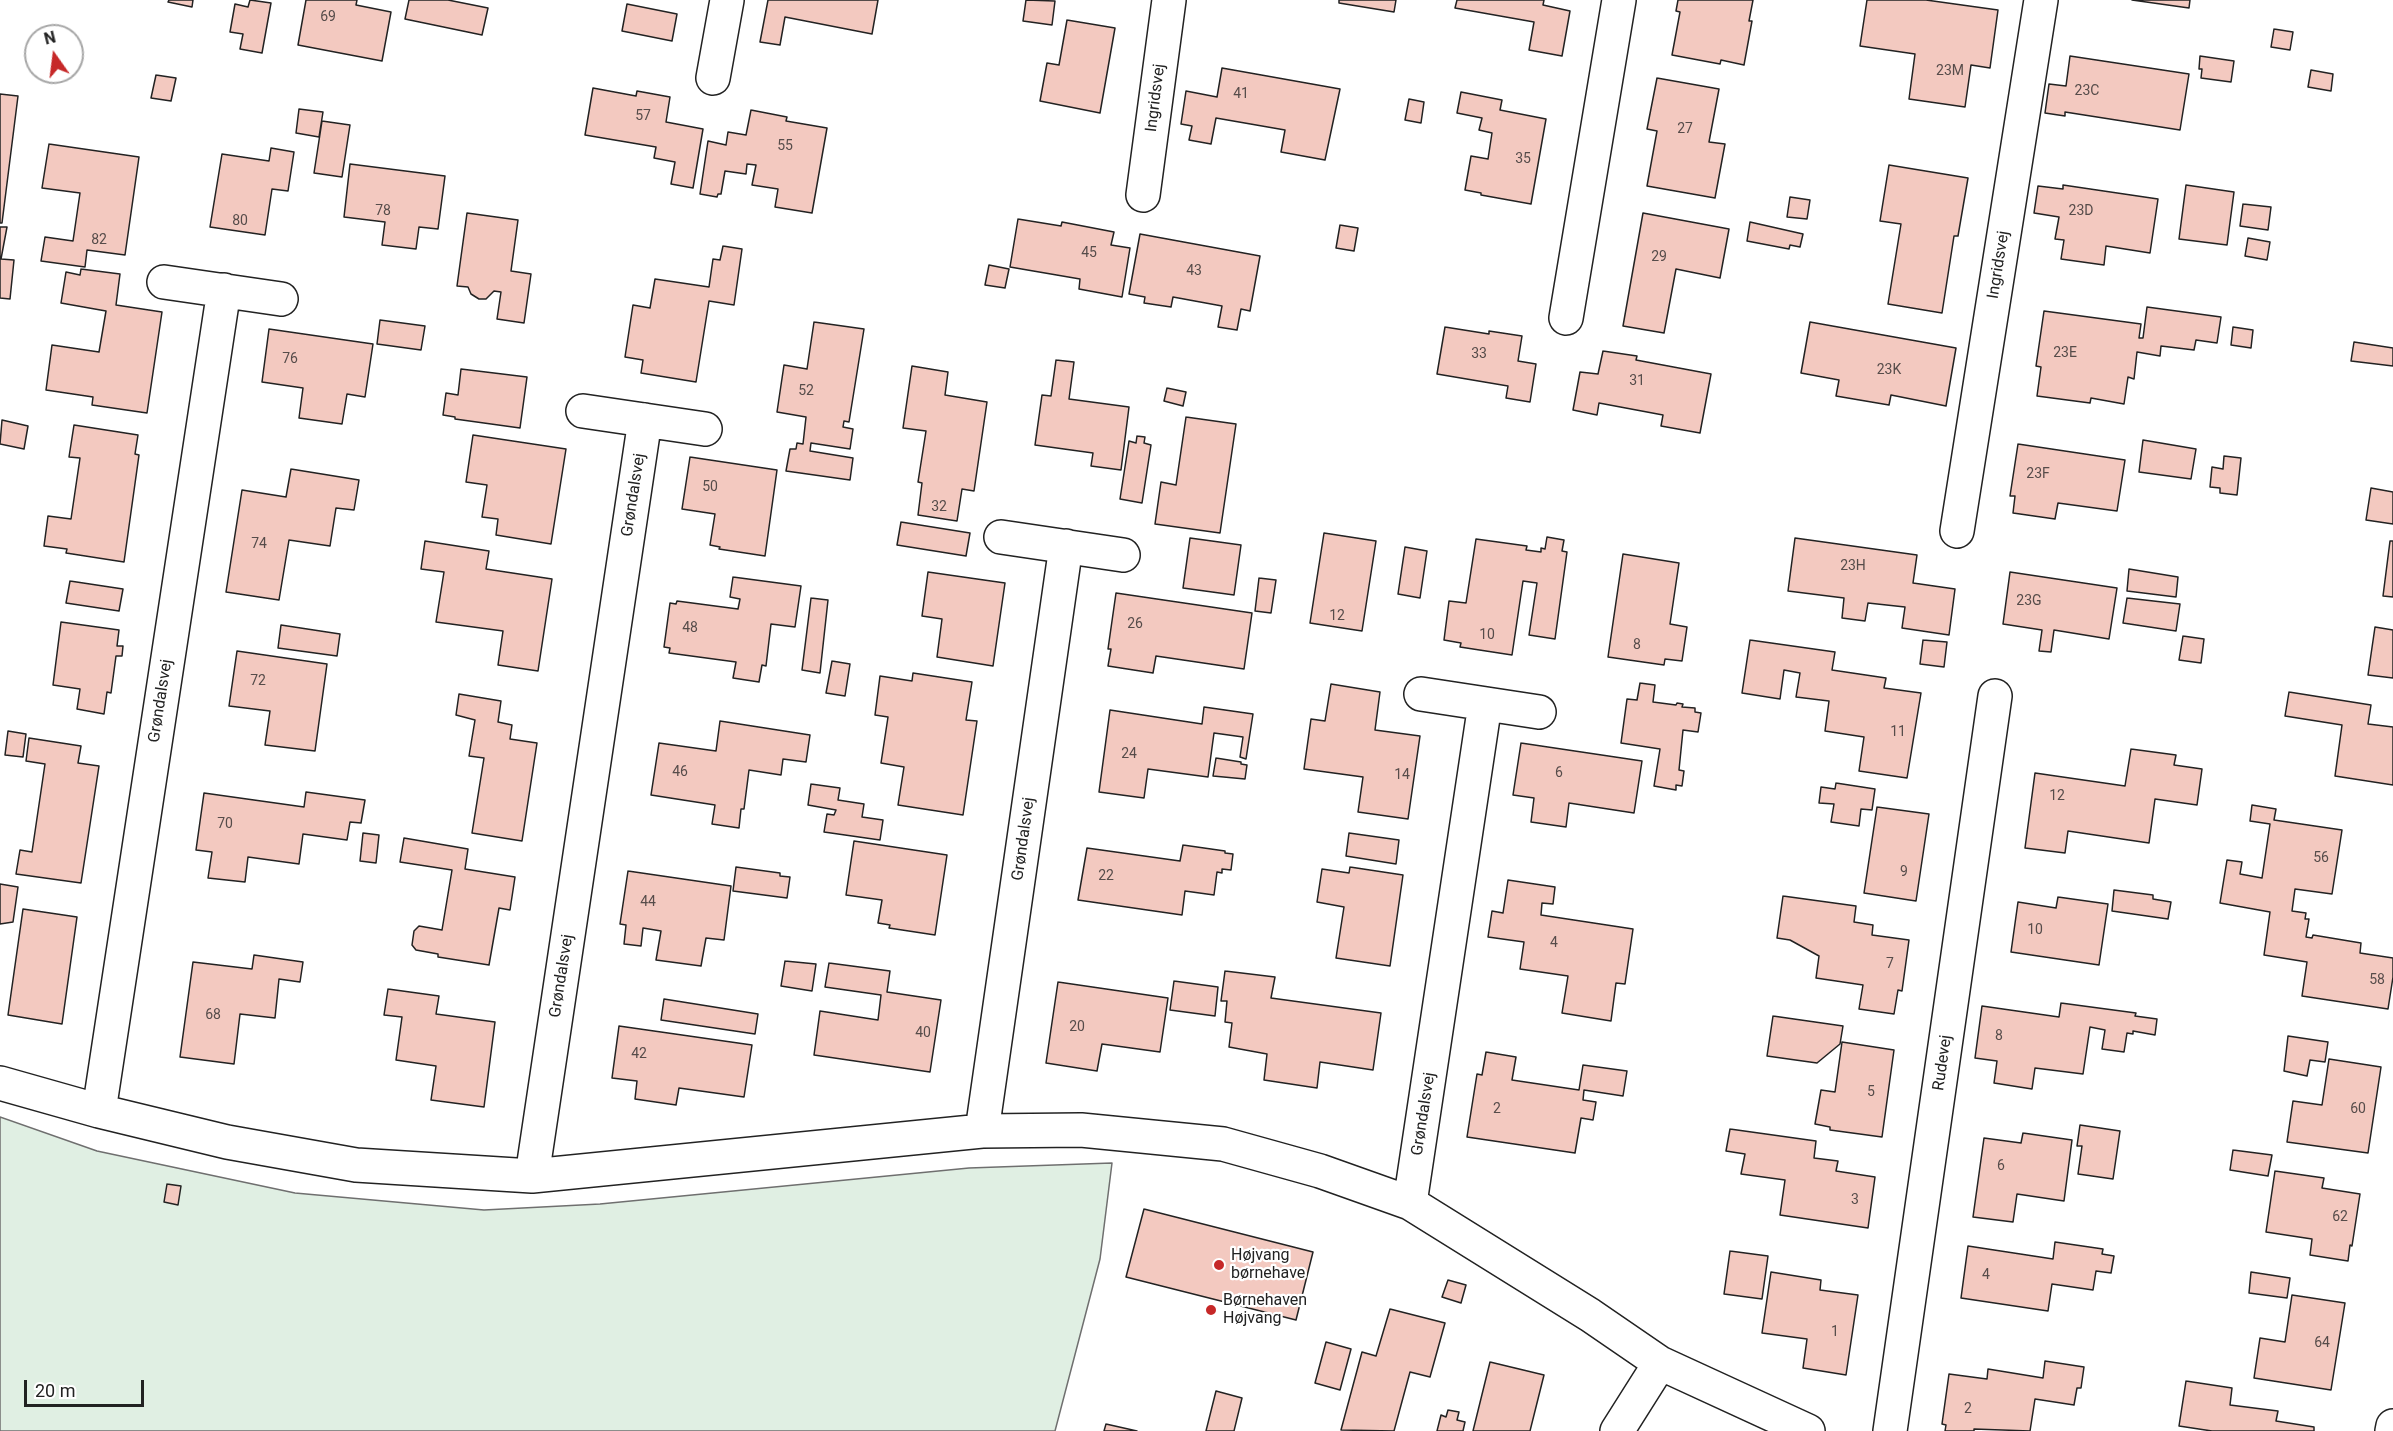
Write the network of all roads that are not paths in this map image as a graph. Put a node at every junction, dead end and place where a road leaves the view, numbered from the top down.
1 (727, 0) edge
2 (1169, 0) edge
3 (1619, 0) edge
4 (2041, 0) edge
5 (713, 78) dead end
6 (1143, 195) dead end
7 (164, 282) dead end
8 (224, 290) junction
9 (281, 299) dead end
10 (1566, 318) dead end
11 (584, 411) dead end
12 (645, 420) junction
13 (705, 429) dead end
14 (1957, 531) dead end
15 (1000, 537) dead end
16 (1066, 546) junction
17 (1123, 555) dead end
18 (1421, 694) dead end
19 (1995, 696) dead end
20 (1485, 704) junction
21 (1539, 712) dead end
22 (0, 1083) edge
23 (99, 1111) junction
24 (982, 1131) junction
25 (532, 1176) junction
26 (1410, 1203) junction
27 (1660, 1363) junction
28 (2393, 1426) edge
29 (1617, 1431) edge
30 (1808, 1431) edge
31 (1890, 1431) edge
32 (2392, 1431) edge

1 - 5 street
2 - 6 street, Ingridsvej
3 - 10 street
4 - 14 street, Ingridsvej
7 - 8 street
8 - 9 street
8 - 23 street, Grøndalsvej
11 - 12 street
12 - 13 street
12 - 25 street, Grøndalsvej
15 - 16 street
16 - 17 street
16 - 24 street, Grøndalsvej
18 - 20 street
19 - 31 street, Rudevej
20 - 21 street
20 - 26 street, Grøndalsvej
22 - 23 street
23 - 25 street
24 - 25 street
24 - 26 street
26 - 27 street
27 - 29 street
27 - 30 street
28 - 32 street

